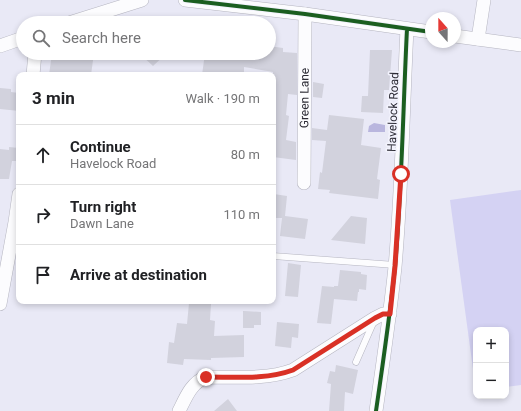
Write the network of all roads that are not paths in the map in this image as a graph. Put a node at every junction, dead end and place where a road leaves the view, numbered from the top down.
1 (142, 0) edge
2 (185, 0) edge
3 (484, 0) edge
4 (305, 14) junction
5 (91, 16) edge
6 (407, 28) junction
7 (425, 31) edge
8 (461, 37) edge
9 (478, 39) junction
10 (16, 40) edge
11 (521, 45) edge
12 (0, 46) edge
13 (34, 60) edge
14 (33, 72) edge
15 (304, 183) dead end
16 (16, 227) edge
17 (276, 256) edge
18 (395, 266) junction
19 (0, 304) edge
20 (390, 314) junction
21 (375, 318) junction
22 (356, 362) dead end
23 (179, 411) edge
24 (376, 411) edge

1 - 5 street
2 - 4 street
3 - 9 street
4 - 6 street
4 - 15 street, Green Lane
6 - 7 street
6 - 18 street, Havelock Road
8 - 9 street
9 - 11 street
10 - 12 street
13 - 14 street
16 - 19 street
17 - 18 lane
18 - 20 street, Havelock Road
20 - 21 street
20 - 24 street, Havelock Road
21 - 22 lane
21 - 23 street

